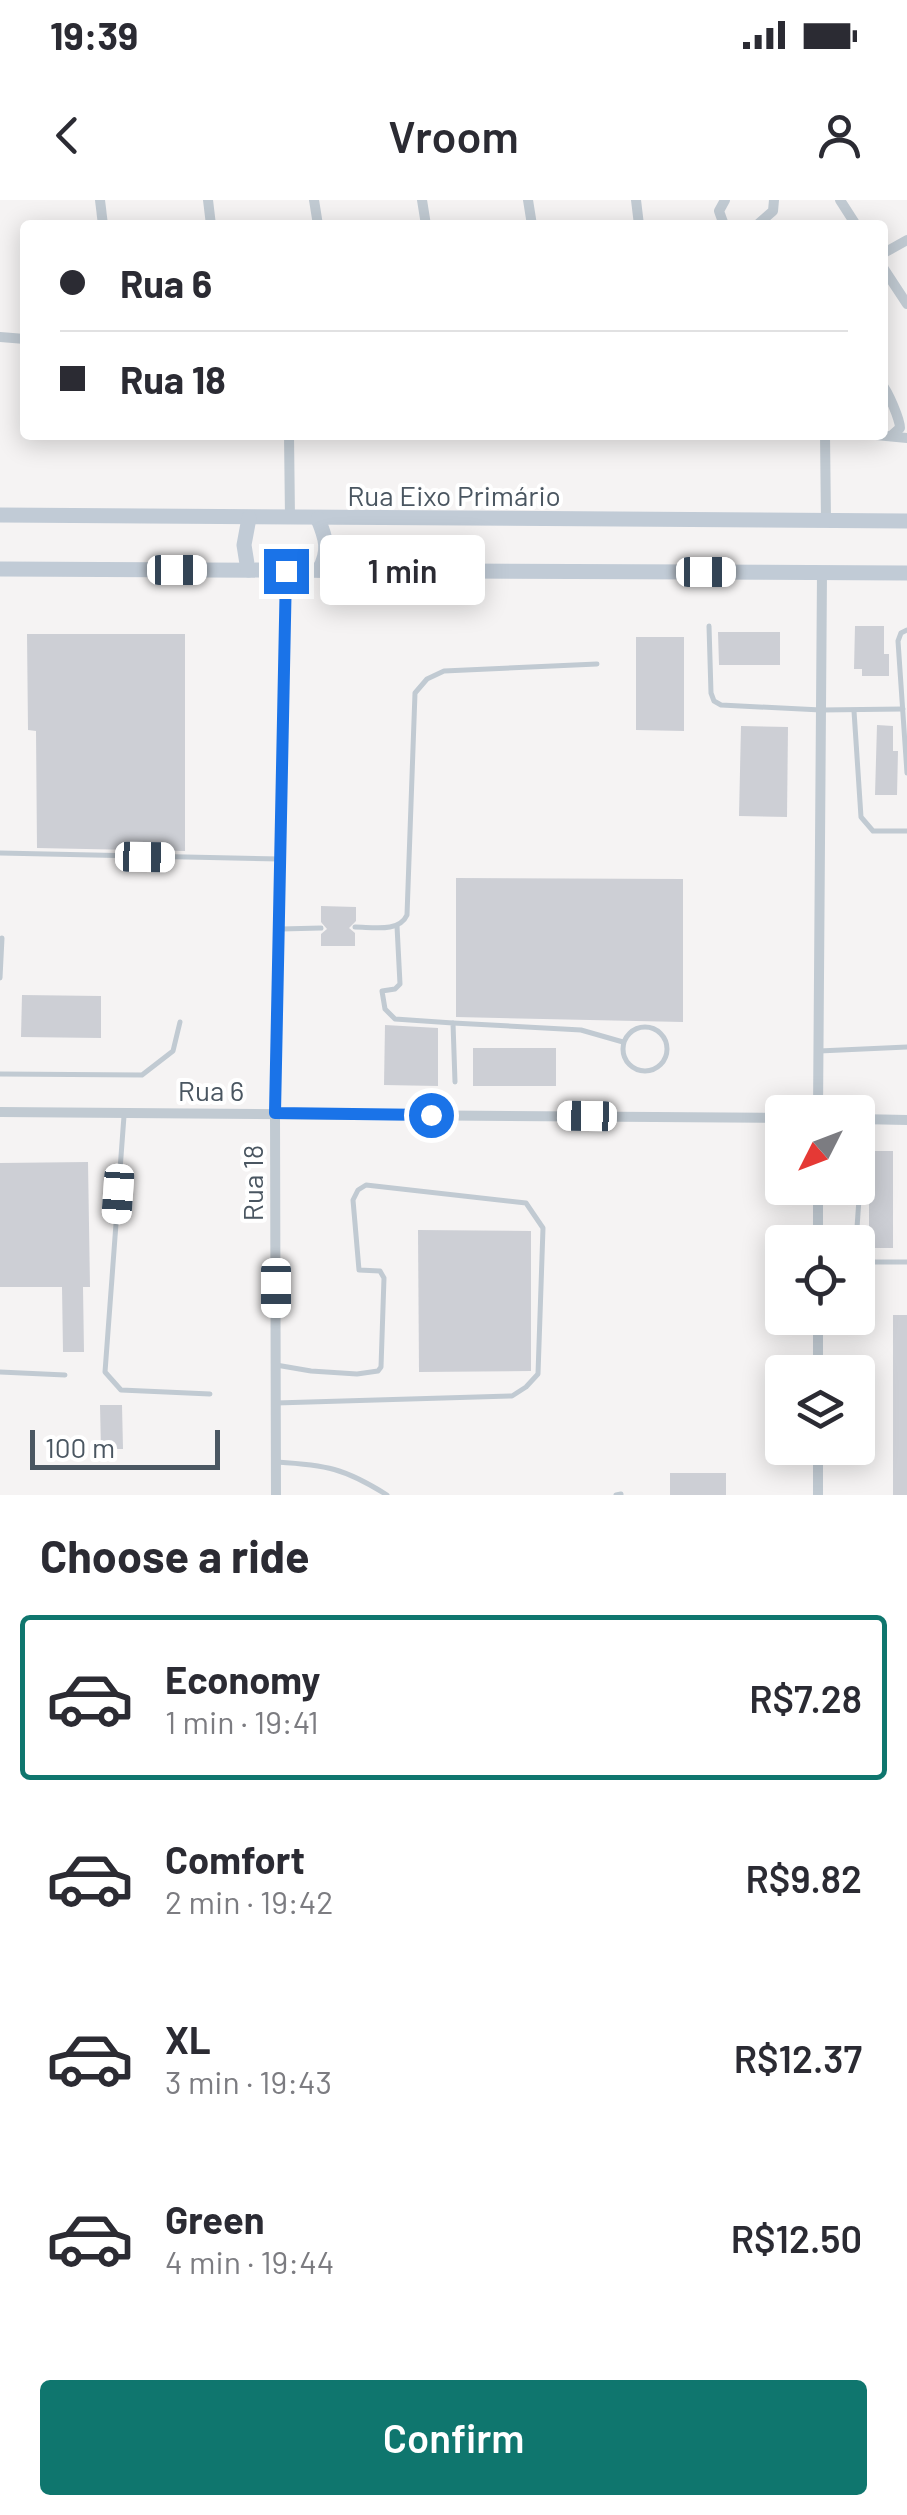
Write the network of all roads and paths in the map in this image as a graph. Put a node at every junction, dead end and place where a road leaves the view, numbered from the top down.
1 (888, 275) edge
2 (907, 304) edge
3 (888, 409) edge
4 (888, 436) edge
5 (891, 436) junction
6 (907, 438) edge
7 (289, 440) edge
8 (825, 440) edge
9 (0, 515) edge
10 (249, 518) junction
11 (290, 518) junction
12 (318, 519) junction
13 (826, 521) junction
14 (907, 521) edge
15 (0, 569) edge
16 (248, 570) junction
17 (319, 570) junction
18 (286, 571) junction
19 (822, 573) junction
20 (907, 573) edge
21 (710, 626) dead end
22 (907, 630) edge
23 (597, 664) dead end
24 (903, 709) junction
25 (821, 710) junction
26 (854, 711) junction
27 (907, 773) edge
28 (907, 831) edge
29 (0, 853) edge
30 (280, 859) junction
31 (398, 926) junction
32 (356, 927) dead end
33 (321, 928) dead end
34 (278, 929) junction
35 (2, 938) edge
36 (0, 978) edge
37 (180, 1022) dead end
38 (453, 1023) junction
39 (624, 1042) junction
40 (907, 1047) edge
41 (818, 1051) junction
42 (0, 1074) edge
43 (455, 1082) dead end
44 (818, 1095) edge
45 (0, 1112) edge
46 (125, 1113) junction
47 (275, 1113) junction
48 (765, 1118) edge
49 (875, 1119) edge
50 (907, 1120) edge
51 (875, 1262) edge
52 (907, 1262) edge
53 (276, 1366) junction
54 (0, 1372) edge
55 (65, 1376) dead end
56 (210, 1394) dead end
57 (276, 1403) junction
58 (276, 1462) junction
59 (818, 1465) edge
60 (276, 1495) edge
61 (386, 1495) edge
62 (818, 1495) edge

1 - 2 street
3 - 5 street
4 - 5 street
5 - 6 street
7 - 11 street
8 - 13 street
9 - 10 street, Rua Eixo Primário
10 - 11 street, Rua Eixo Primário
10 - 16 street
11 - 12 street, Rua Eixo Primário
12 - 13 street, Rua Eixo Primário
12 - 17 street
13 - 14 street, Rua Eixo Primário
15 - 16 street
16 - 18 street
17 - 18 street
17 - 19 street
18 - 30 street, Rua 18
19 - 20 street
19 - 25 street
21 - 25 lane
22 - 24 lane
23 - 31 lane
24 - 26 lane
24 - 27 lane
25 - 26 lane
25 - 41 street
26 - 28 lane
29 - 30 lane
30 - 34 street, Rua 18
31 - 32 lane
31 - 38 lane
33 - 34 lane
34 - 47 street, Rua 18
35 - 36 lane
37 - 42 lane
38 - 39 lane
38 - 43 lane
39 - 39 lane
40 - 41 lane
41 - 44 street
45 - 46 street, Rua 6
46 - 47 street, Rua 6
46 - 56 lane
47 - 48 street, Rua 6
47 - 53 street, Rua 18
49 - 50 street
51 - 52 lane
53 - 57 street, Rua 18
53 - 57 lane
54 - 55 lane
57 - 58 street, Rua 18
58 - 60 street, Rua 18
58 - 61 lane
59 - 62 street

